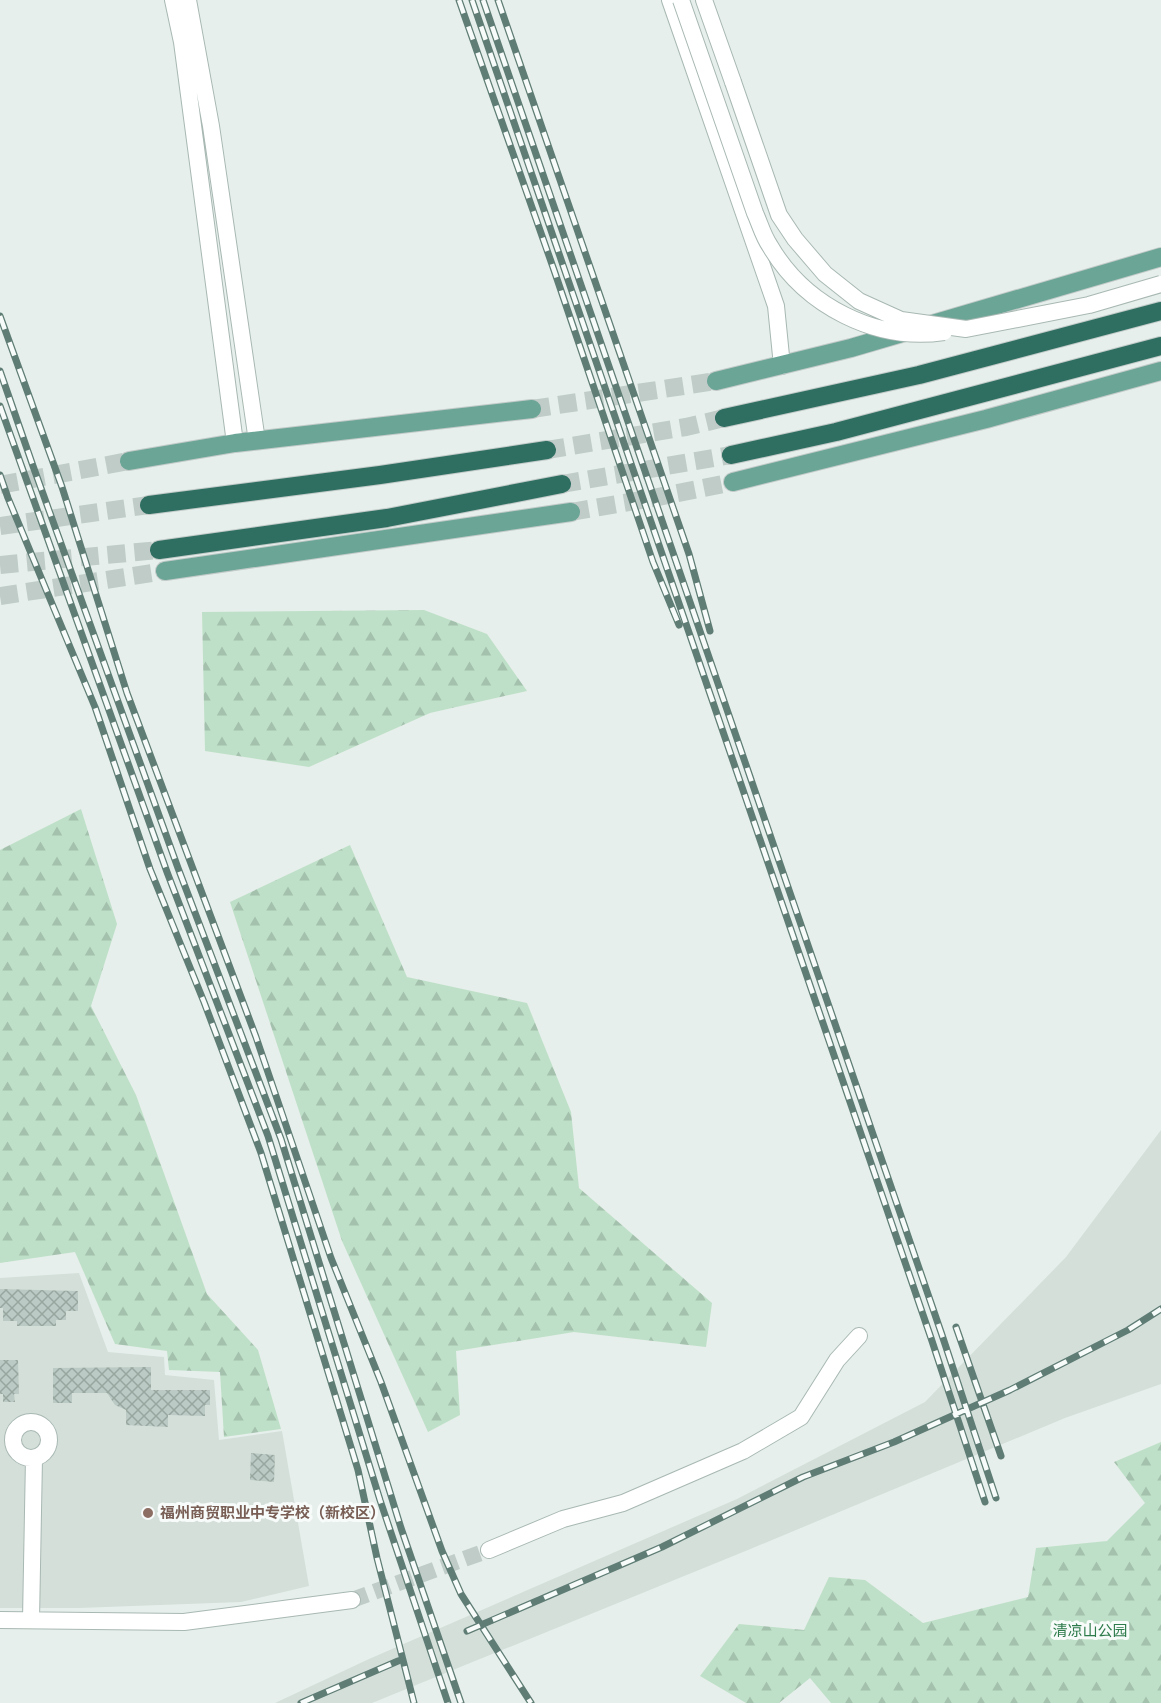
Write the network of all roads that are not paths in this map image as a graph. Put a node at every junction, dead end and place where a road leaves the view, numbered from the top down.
1 (172, 0) edge
2 (188, 0) edge
3 (670, 0) edge
4 (681, 0) edge
5 (704, 0) edge
6 (1161, 258) edge
7 (1161, 284) edge
8 (1161, 312) edge
9 (966, 329) junction
10 (1161, 346) edge
11 (782, 366) junction
12 (1161, 371) edge
13 (716, 381) tunnel mouth
14 (532, 409) tunnel mouth
15 (724, 418) tunnel mouth
16 (257, 441) junction
17 (235, 443) junction
18 (547, 450) tunnel mouth
19 (731, 455) tunnel mouth
20 (129, 461) tunnel mouth
21 (733, 482) tunnel mouth
22 (562, 484) tunnel mouth
23 (149, 505) tunnel mouth
24 (571, 512) tunnel mouth
25 (159, 550) tunnel mouth
26 (165, 571) tunnel mouth
27 (859, 1336) dead end
28 (34, 1458) dead end
29 (489, 1550) tunnel mouth
30 (352, 1600) tunnel mouth
31 (0, 1620) edge
32 (31, 1620) junction

1 - 17 lane
2 - 16 lane
3 - 11 lane
4 - 9 lane, bridge
5 - 9 lane, bridge
6 - 11 main road
7 - 9 lane, bridge
8 - 15 highway
10 - 19 highway
11 - 13 main road
12 - 21 main road
14 - 16 main road
16 - 17 main road
17 - 20 main road
18 - 23 highway
22 - 25 highway
24 - 26 main road
27 - 29 lane
28 - 32 lane
30 - 32 lane
31 - 32 lane

